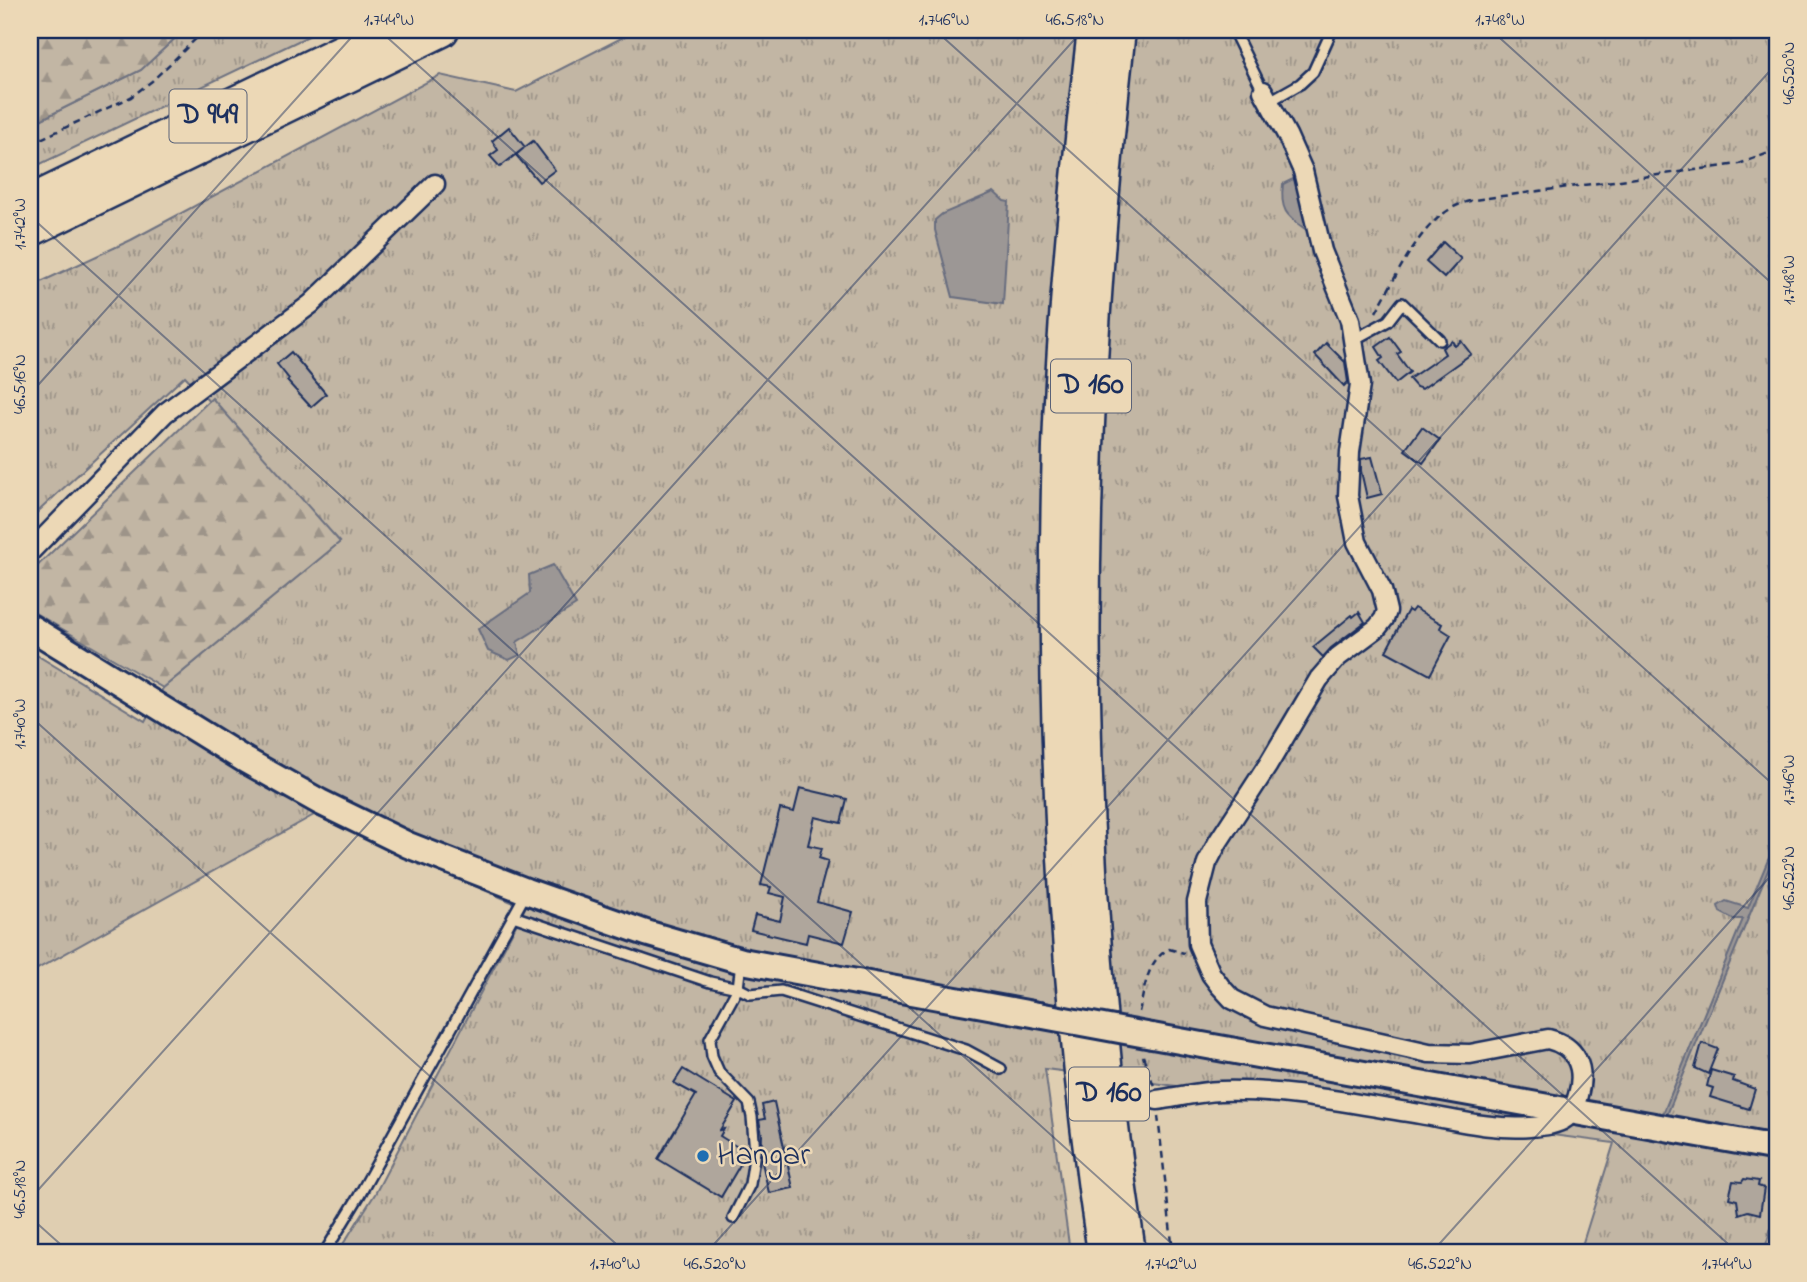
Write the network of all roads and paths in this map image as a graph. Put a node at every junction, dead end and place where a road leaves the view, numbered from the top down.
1 (205, 30) edge
2 (386, 30) edge
3 (442, 30) edge
4 (1094, 30) edge
5 (1119, 30) edge
6 (1233, 30) edge
7 (1332, 30) edge
8 (1265, 96) junction
9 (30, 144) edge
10 (1777, 150) edge
11 (435, 184) dead end
12 (30, 202) edge
13 (30, 230) edge
14 (1355, 339) junction
15 (1440, 340) dead end
16 (30, 552) edge
17 (30, 627) edge
18 (526, 891) junction
19 (513, 916) junction
20 (1202, 956) junction
21 (741, 961) junction
22 (738, 988) junction
23 (1139, 1012) dead end
24 (1146, 1043) junction
25 (1001, 1069) dead end
26 (1157, 1100) junction
27 (1572, 1111) junction
28 (1777, 1148) edge
29 (733, 1218) dead end
30 (325, 1252) edge
31 (1104, 1252) edge
32 (1129, 1252) edge
33 (1173, 1252) edge

1 - 9 path
2 - 12 highway, D 949
3 - 13 highway, D 949
4 - 31 highway, D 160
5 - 32 highway, D 160
6 - 8 lane
7 - 8 lane
8 - 14 street
10 - 14 path
11 - 16 street
14 - 15 lane
14 - 20 street
17 - 18 street
18 - 19 lane
18 - 21 street
19 - 22 lane
19 - 30 lane
20 - 23 path
20 - 27 street
21 - 22 lane
21 - 24 street, bridge
22 - 25 lane
22 - 29 lane
24 - 26 path
24 - 27 street
26 - 27 street
26 - 33 path
27 - 28 street

